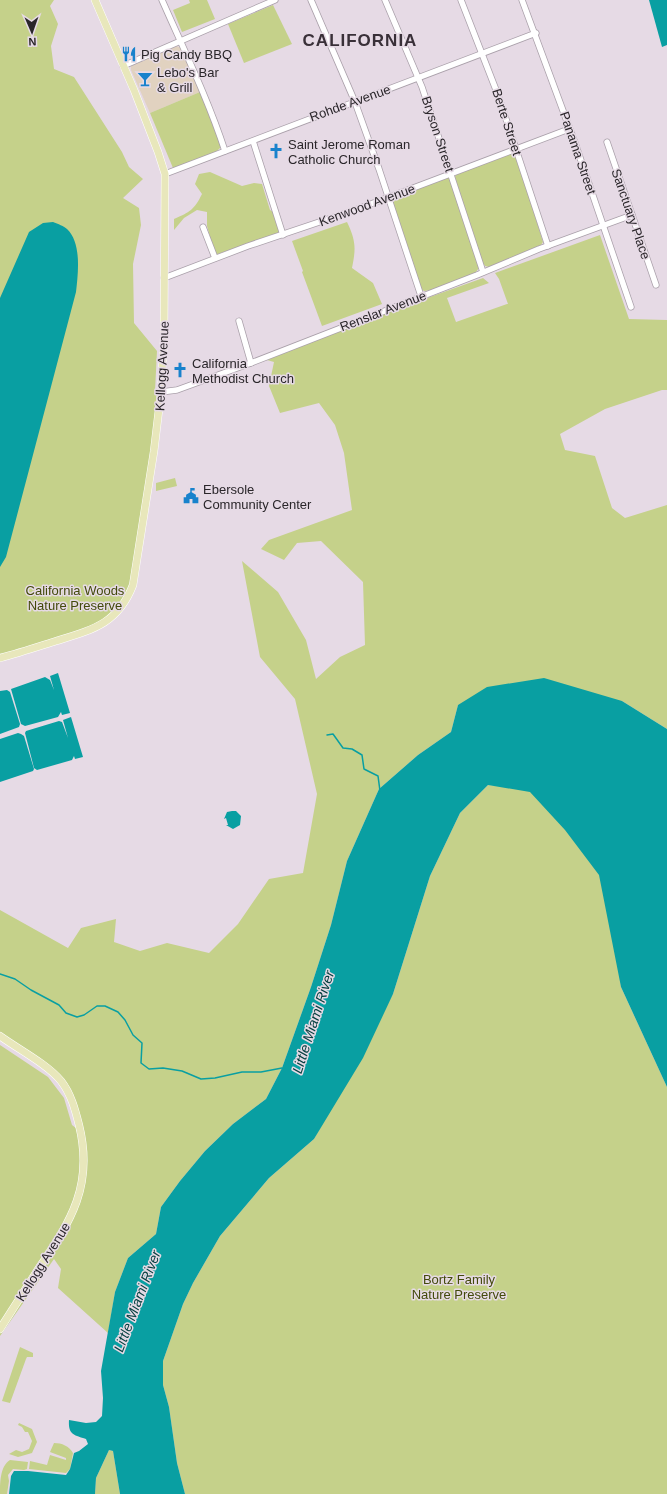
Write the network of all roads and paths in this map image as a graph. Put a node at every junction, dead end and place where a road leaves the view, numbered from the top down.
1 (95, 0) edge
2 (162, 0) edge
3 (275, 0) edge
4 (311, 0) edge
5 (385, 0) edge
6 (461, 0) edge
7 (522, 0) edge
8 (536, 33) junction
9 (180, 42) junction
10 (483, 54) junction
11 (123, 66) junction
12 (418, 77) junction
13 (355, 102) junction
14 (570, 129) junction
15 (253, 141) junction
16 (607, 142) dead end
17 (516, 150) junction
18 (225, 151) junction
19 (165, 174) junction
20 (451, 174) junction
21 (388, 197) junction
22 (632, 215) junction
23 (603, 225) junction
24 (203, 227) dead end
25 (283, 235) junction
26 (548, 246) junction
27 (215, 258) junction
28 (483, 272) junction
29 (164, 278) junction
30 (656, 285) dead end
31 (421, 296) junction
32 (631, 307) dead end
33 (239, 321) dead end
34 (251, 363) junction
35 (161, 392) junction
36 (0, 658) edge
37 (0, 1036) edge
38 (0, 1329) edge

1 - 11 main road, Kellogg Avenue
2 - 9 street
3 - 9 street
4 - 13 street
5 - 12 street, Bryson Street
6 - 10 street, Berte Street
7 - 8 street, Panama Street
8 - 10 street, Rohde Avenue
8 - 14 street, Panama Street
9 - 11 street
9 - 18 street
10 - 12 street, Rohde Avenue
10 - 17 street, Berte Street
11 - 19 main road, Kellogg Avenue
12 - 13 street, Rohde Avenue
12 - 20 street, Bryson Street
13 - 15 street, Rohde Avenue
13 - 21 street
14 - 17 street, Kenwood Avenue
14 - 23 street, Panama Street
15 - 18 street, Rohde Avenue
15 - 25 street
16 - 22 street, Sanctuary Place
17 - 20 street, Kenwood Avenue
17 - 26 street, Berte Street
18 - 19 street, Rohde Avenue
19 - 29 main road, Kellogg Avenue
20 - 21 street, Kenwood Avenue
20 - 28 street, Bryson Street
21 - 25 street, Kenwood Avenue
21 - 31 street
22 - 23 street, Renslar Avenue
22 - 30 street, Sanctuary Place
23 - 26 street, Renslar Avenue
23 - 32 street, Panama Street
24 - 27 street
25 - 27 street, Kenwood Avenue
26 - 28 street, Renslar Avenue
27 - 29 street, Kenwood Avenue
28 - 31 street, Renslar Avenue
29 - 35 main road, Kellogg Avenue
31 - 34 street, Renslar Avenue
33 - 34 street
34 - 35 street, Renslar Avenue
35 - 36 main road, Kellogg Avenue
37 - 38 main road, Kellogg Avenue

